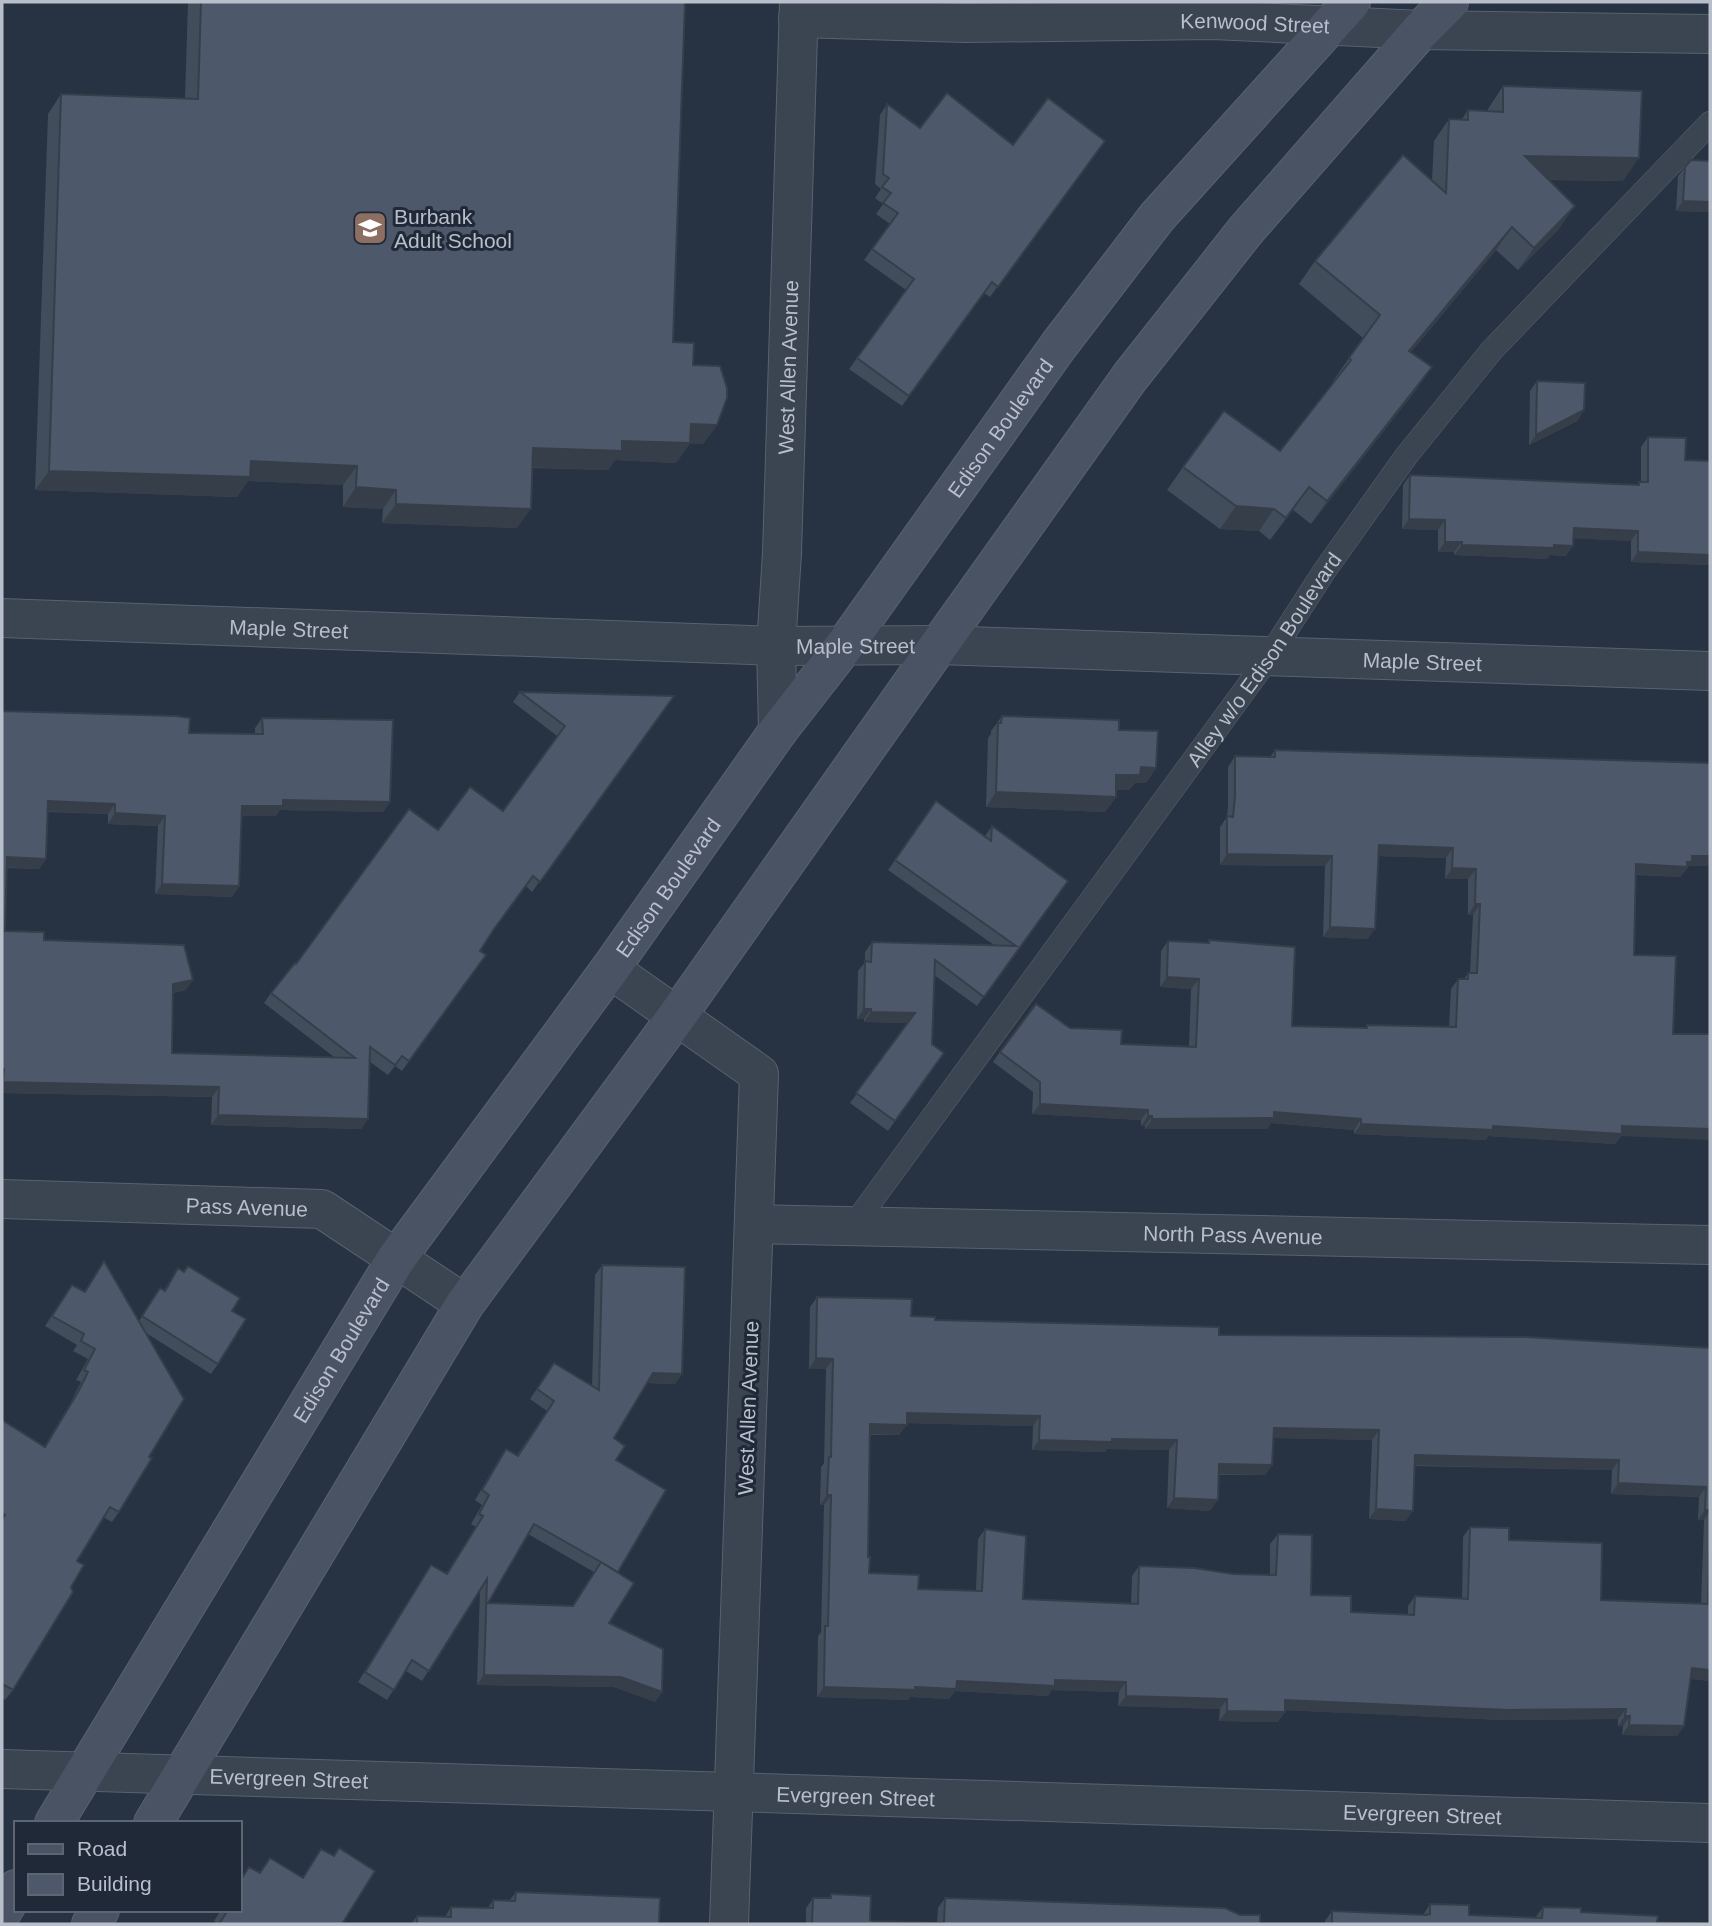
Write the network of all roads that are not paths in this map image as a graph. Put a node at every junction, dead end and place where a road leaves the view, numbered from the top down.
1 (1449, 2) edge
2 (798, 10) edge
3 (976, 12) edge
4 (1339, 14) edge
5 (1421, 30) junction
6 (1710, 34) edge
7 (1710, 123) edge
8 (2, 618) edge
9 (845, 645) junction
10 (939, 645) junction
11 (776, 646) junction
12 (1269, 657) junction
13 (1710, 671) edge
14 (778, 731) junction
15 (610, 969) junction
16 (677, 1016) junction
17 (2, 1199) edge
18 (755, 1224) junction
19 (853, 1226) junction
20 (1710, 1245) edge
21 (396, 1259) junction
22 (466, 1304) junction
23 (2, 1769) edge
24 (84, 1771) junction
25 (181, 1774) junction
26 (732, 1792) junction
27 (55, 1821) edge
28 (154, 1821) edge
29 (1710, 1823) edge
30 (14, 1891) edge
31 (2, 1912) edge
32 (729, 1924) edge

1 - 5 main road
2 - 3 street, Kenwood Street
2 - 11 street, West Allen Avenue
3 - 4 street, Kenwood Street
4 - 5 street, Kenwood Street
4 - 9 main road, Edison Boulevard
5 - 6 street, Kenwood Street
5 - 10 main road
7 - 12 lane, Alley w/o Edison Boulevard
8 - 11 street, Maple Street
9 - 10 street, Maple Street
9 - 11 street, Maple Street
9 - 14 main road, Edison Boulevard
10 - 12 street, Maple Street
10 - 16 main road
11 - 14 street, West Allen Avenue
12 - 13 street, Maple Street
12 - 19 lane, Alley w/o Edison Boulevard
14 - 15 main road, Edison Boulevard
15 - 16 street, West Allen Avenue
15 - 21 main road, Edison Boulevard
16 - 18 street, West Allen Avenue
16 - 22 main road
17 - 21 street, Pass Avenue
18 - 19 street, North Pass Avenue
18 - 26 street, West Allen Avenue
19 - 20 street, North Pass Avenue
21 - 22 street, Pass Avenue
21 - 24 main road, Edison Boulevard
22 - 25 main road
23 - 24 street, Evergreen Street
24 - 25 street, Evergreen Street
24 - 27 main road, Edison Boulevard
25 - 26 street, Evergreen Street
25 - 28 main road
26 - 29 street, Evergreen Street
26 - 32 street, West Allen Avenue
30 - 31 main road

